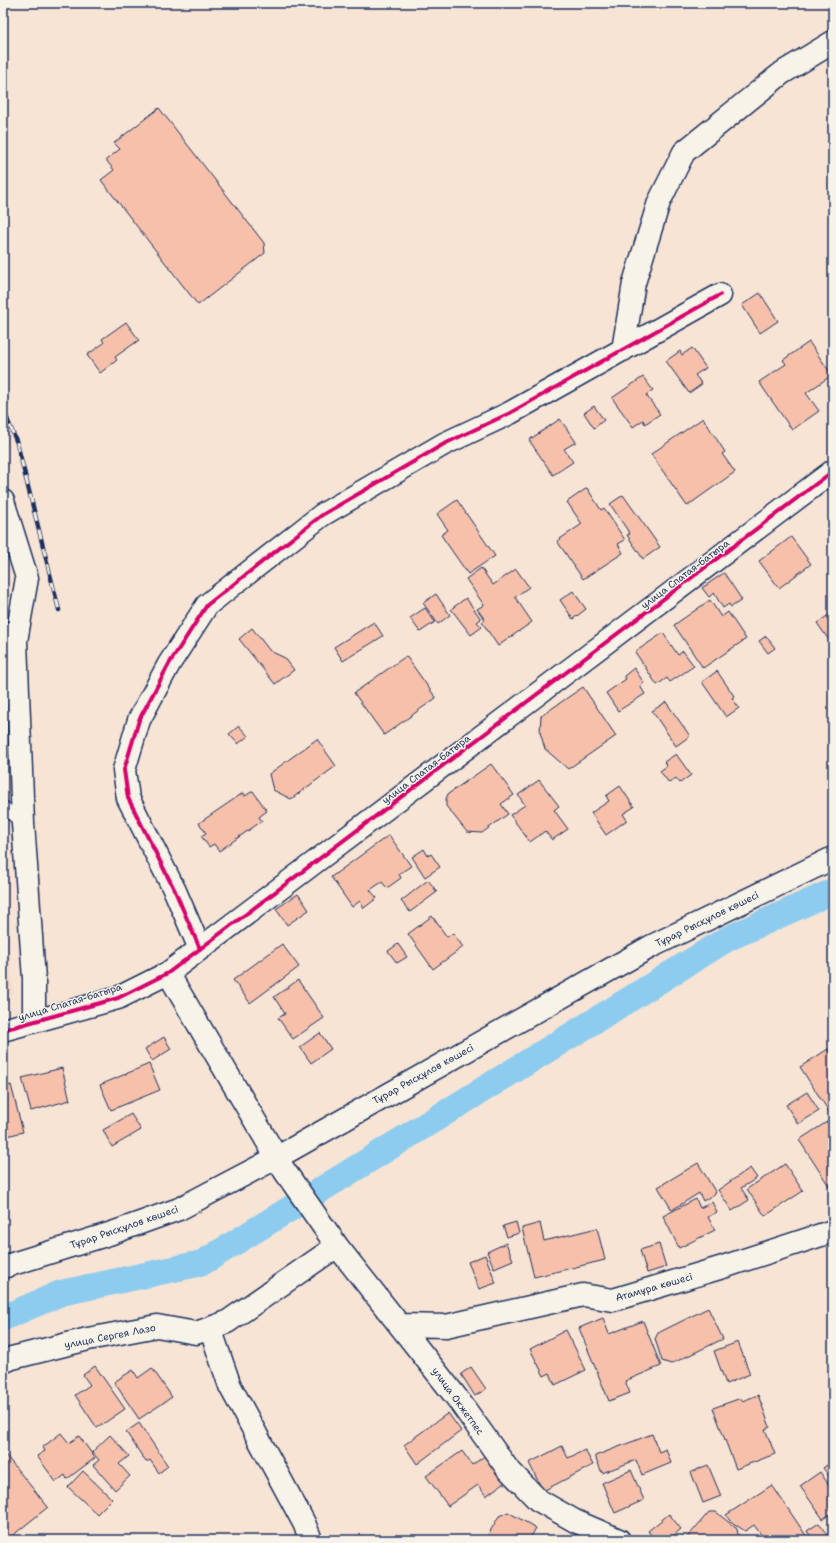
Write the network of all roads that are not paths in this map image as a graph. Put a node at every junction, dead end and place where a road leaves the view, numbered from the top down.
1 (833, 42) edge
2 (720, 295) dead end
3 (623, 350) junction
4 (833, 471) edge
5 (3, 501) edge
6 (10, 644) edge
7 (3, 807) edge
8 (23, 823) junction
9 (833, 858) edge
10 (200, 949) junction
11 (168, 973) junction
12 (34, 1021) junction
13 (3, 1030) edge
14 (280, 1164) junction
15 (833, 1231) edge
16 (337, 1246) junction
17 (3, 1267) edge
18 (400, 1325) junction
19 (210, 1328) junction
20 (3, 1362) edge
21 (312, 1540) edge
22 (619, 1540) edge

1 - 3 street
2 - 3 street
3 - 10 street
4 - 10 street, улица Спатая-батыра
5 - 6 street
6 - 8 street
7 - 8 lane
8 - 12 street
9 - 14 street, Тұрар Рысқұлов көшесі
10 - 11 street, улица Спатая-батыра
11 - 12 street, улица Спатая-батыра
11 - 14 street, улица Окжетпес
12 - 13 street, улица Спатая-батыра
14 - 16 street, улица Окжетпес
14 - 17 street, Тұрар Рысқұлов көшесі
15 - 18 street, Атамұра көшесі
16 - 18 street, улица Окжетпес
16 - 19 street, улица Сергея Лазо
18 - 22 street, улица Окжетпес
19 - 20 street, улица Сергея Лазо
19 - 21 street

